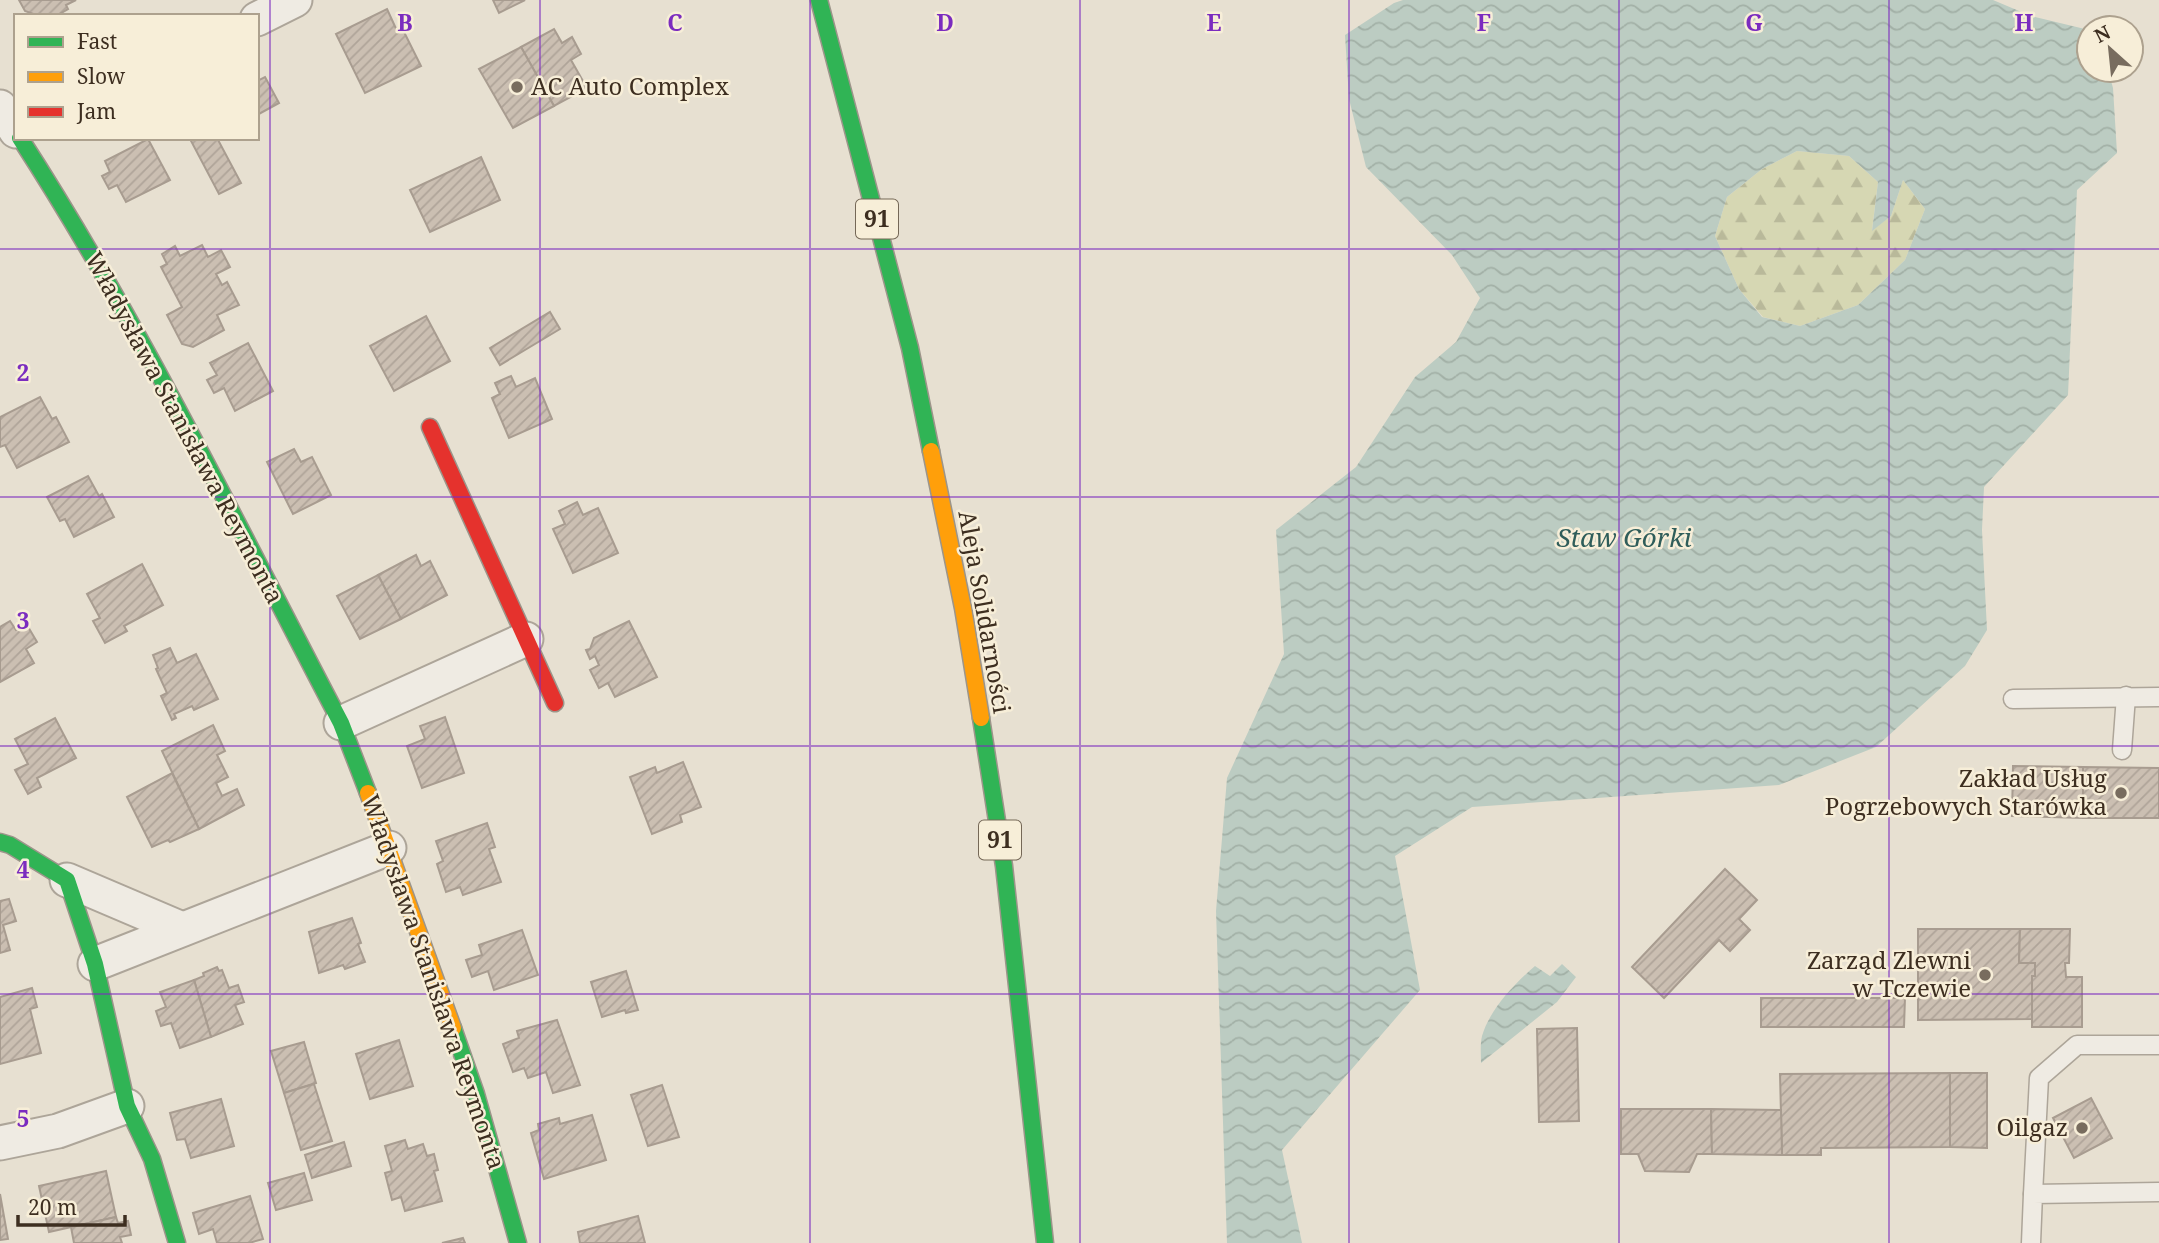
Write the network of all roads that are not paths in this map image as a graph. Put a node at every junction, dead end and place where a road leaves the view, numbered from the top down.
1 (295, 0) edge
2 (819, 0) edge
3 (256, 13) edge
4 (0, 107) edge
5 (14, 128) edge
6 (20, 140) edge
7 (430, 427) dead end
8 (526, 639) junction
9 (2126, 696) junction
10 (2159, 697) edge
11 (2013, 699) dead end
12 (555, 703) dead end
13 (341, 723) junction
14 (2122, 750) dead end
15 (0, 842) edge
16 (389, 848) junction
17 (67, 880) junction
18 (181, 929) junction
19 (95, 964) junction
20 (2159, 1045) edge
21 (127, 1107) junction
22 (0, 1143) edge
23 (2159, 1192) edge
24 (2033, 1194) junction
25 (177, 1243) edge
26 (518, 1243) edge
27 (1045, 1243) edge
28 (2031, 1243) edge

1 - 3 street
2 - 27 street, Aleja Solidarności / 91
4 - 5 street
6 - 13 street, Władysława Stanisława Reymonta
7 - 8 street
8 - 12 street
8 - 13 street
9 - 10 lane
9 - 11 lane
9 - 14 lane
13 - 16 street, Władysława Stanisława Reymonta
15 - 17 street
16 - 18 street
16 - 26 street, Władysława Stanisława Reymonta
17 - 18 street
17 - 19 street
18 - 19 street
19 - 21 street
20 - 24 lane
21 - 22 street
21 - 25 street
23 - 24 lane
24 - 28 lane

